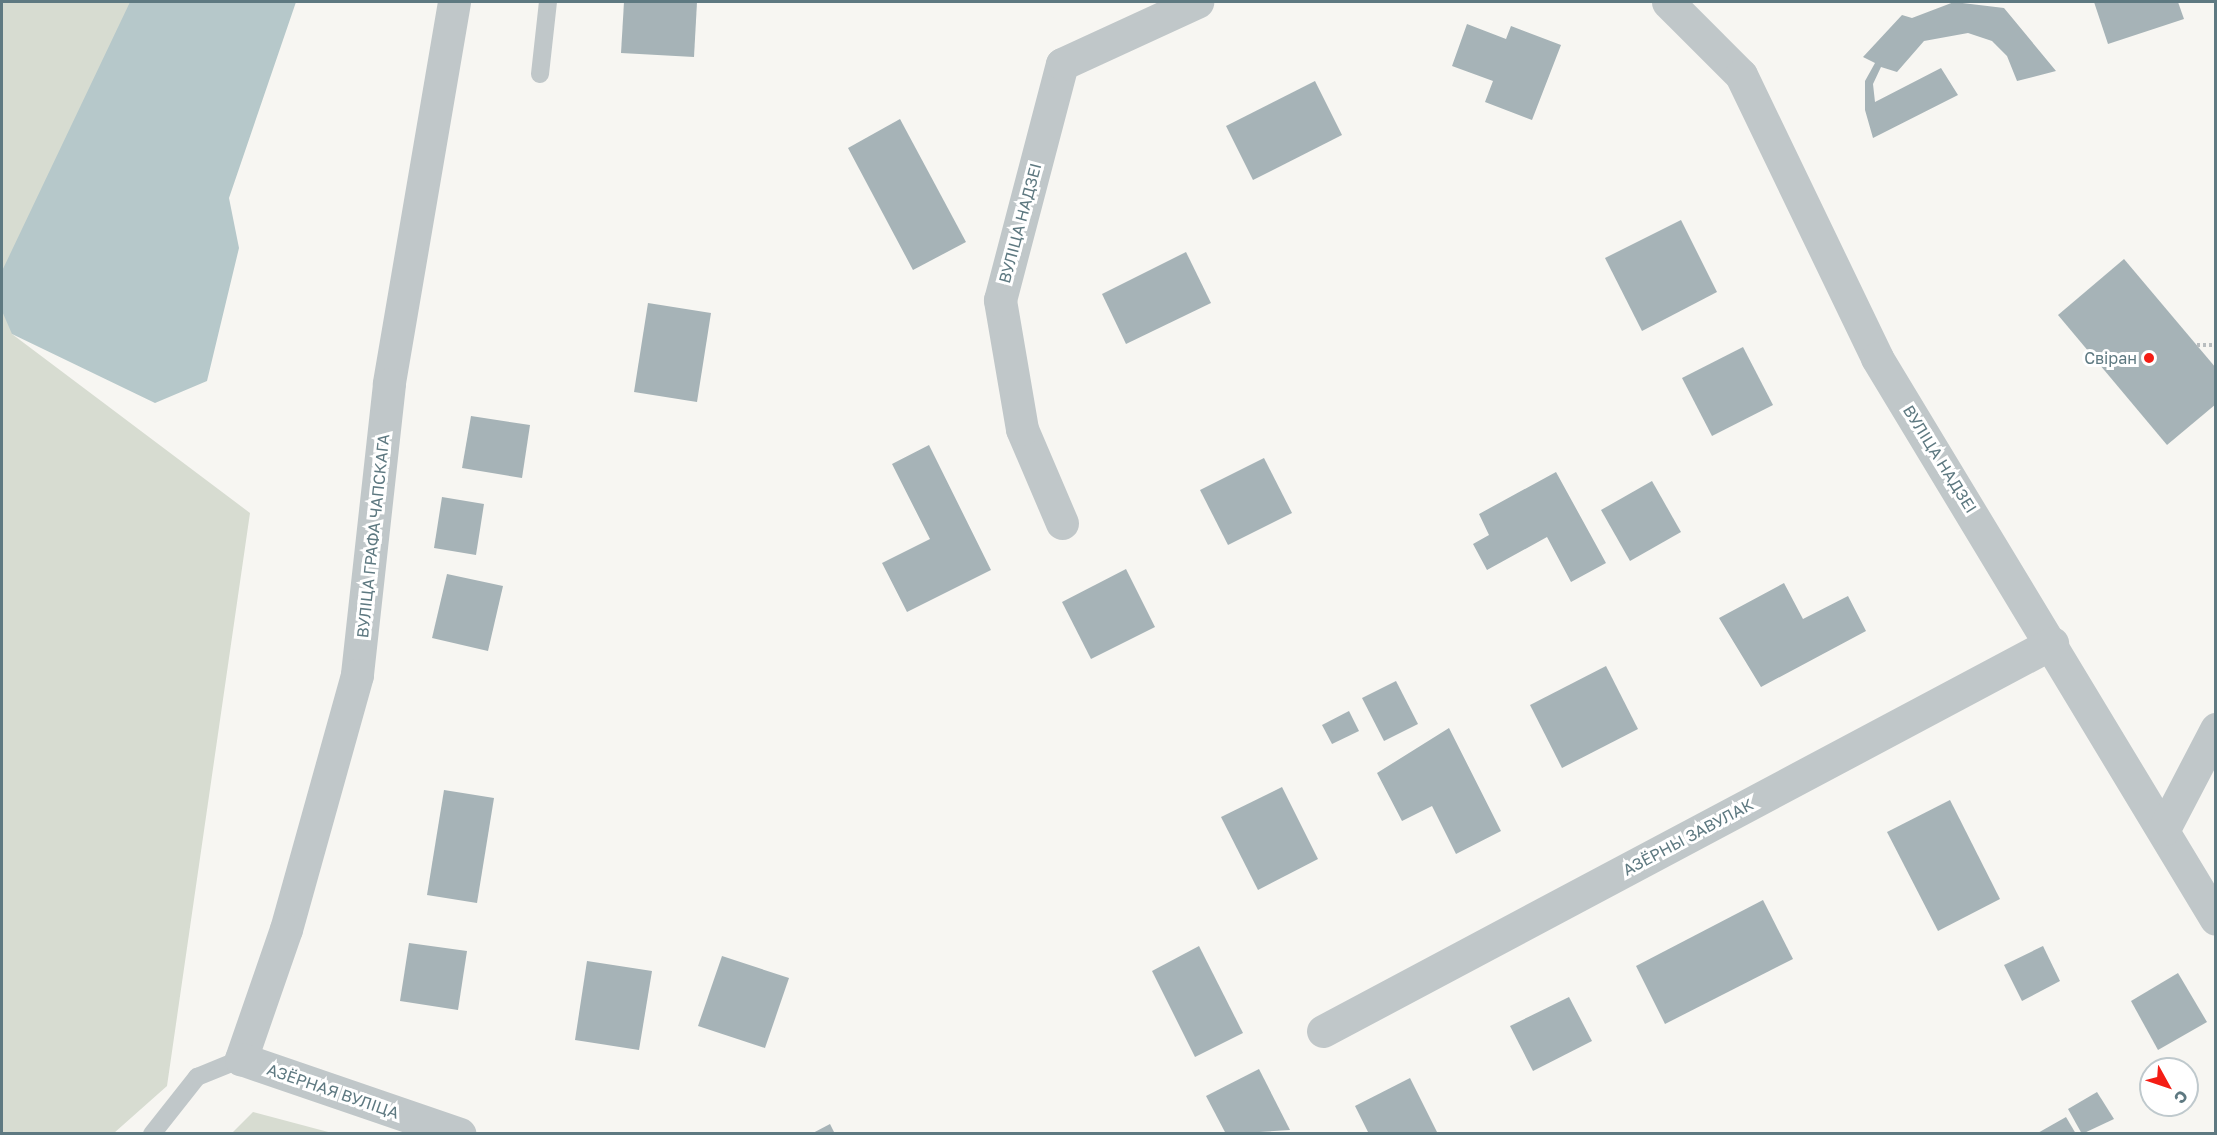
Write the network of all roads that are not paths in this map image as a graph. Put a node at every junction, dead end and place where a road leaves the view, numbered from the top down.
1 (454, 2) edge
2 (548, 2) edge
3 (1197, 2) edge
4 (1668, 2) edge
5 (540, 74) dead end
6 (1062, 524) dead end
7 (2052, 643) junction
8 (2216, 729) edge
9 (2164, 829) junction
10 (2216, 919) edge
11 (1323, 1031) dead end
12 (241, 1059) junction
13 (152, 1134) edge
14 (460, 1134) edge

1 - 12 street, ВУЛІЦА ГРАФА ЧАПСКАГА
2 - 5 lane
3 - 6 street, ВУЛІЦА НАДЗЕІ
4 - 7 street, ВУЛІЦА НАДЗЕІ
7 - 9 street, ВУЛІЦА НАДЗЕІ
7 - 11 street, АЗЁРНЫ ЗАВУЛАК
8 - 9 street
9 - 10 street, ВУЛІЦА НАДЗЕІ
12 - 13 lane
12 - 14 street, АЗЁРНАЯ ВУЛІЦА

